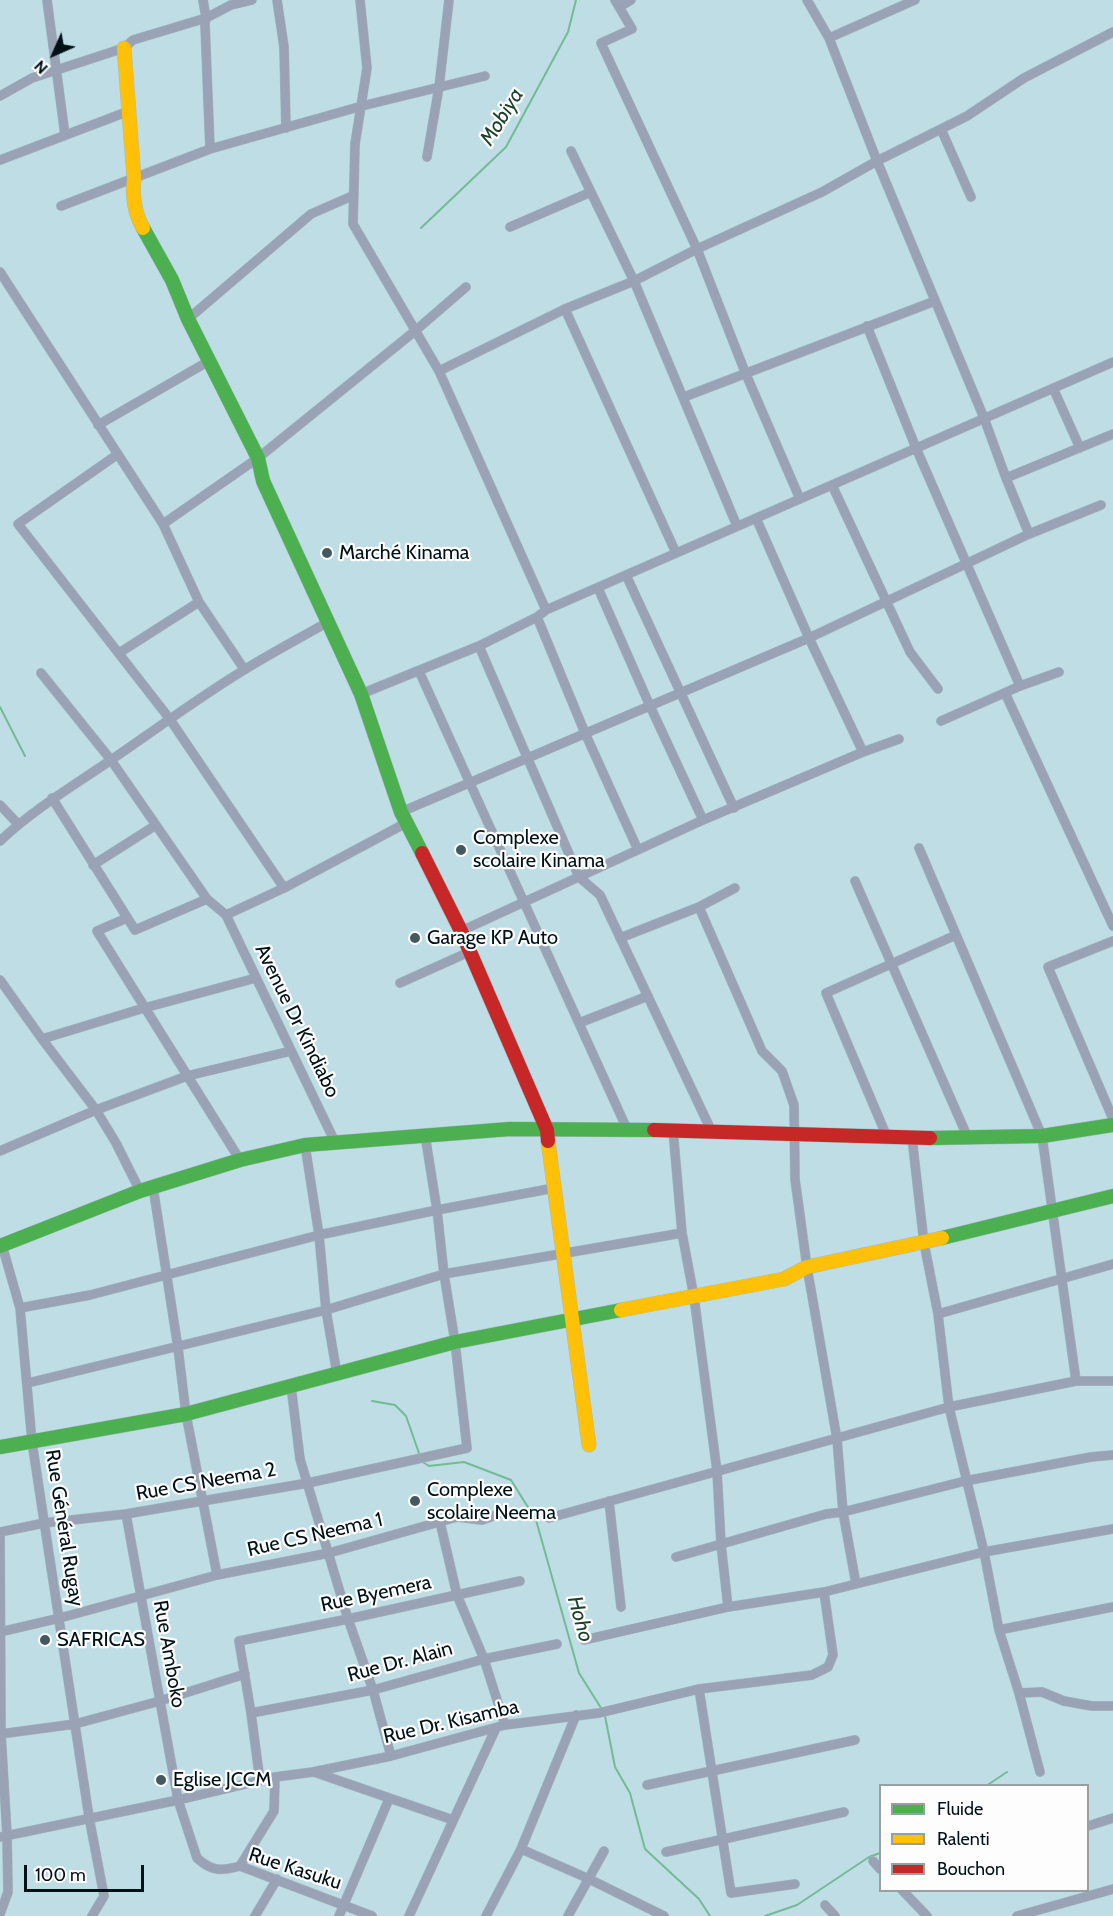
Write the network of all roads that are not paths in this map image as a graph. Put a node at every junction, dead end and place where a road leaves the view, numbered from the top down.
1 (47, 0) edge
2 (203, 0) edge
3 (252, 0) edge
4 (278, 0) edge
5 (360, 0) edge
6 (449, 0) edge
7 (631, 0) edge
8 (807, 0) edge
9 (915, 0) edge
10 (617, 3) edge
11 (206, 18) junction
12 (1113, 32) edge
13 (829, 38) junction
14 (124, 48) junction
15 (55, 70) junction
16 (485, 76) dead end
17 (439, 87) junction
18 (0, 96) edge
19 (362, 106) junction
20 (129, 111) junction
21 (285, 128) junction
22 (941, 129) junction
23 (65, 135) junction
24 (210, 149) junction
25 (571, 152) dead end
26 (427, 158) dead end
27 (0, 160) edge
28 (877, 161) junction
29 (134, 178) junction
30 (591, 192) junction
31 (352, 196) junction
32 (971, 197) dead end
33 (61, 206) dead end
34 (510, 227) dead end
35 (697, 249) junction
36 (0, 272) edge
37 (634, 281) junction
38 (466, 287) dead end
39 (935, 301) junction
40 (565, 309) junction
41 (188, 319) junction
42 (867, 326) junction
43 (415, 331) junction
44 (209, 361) junction
45 (1113, 362) edge
46 (439, 371) junction
47 (745, 372) junction
48 (1053, 388) junction
49 (684, 397) junction
50 (984, 418) junction
51 (98, 425) junction
52 (1113, 434) edge
53 (916, 448) junction
54 (1080, 448) junction
55 (118, 454) junction
56 (258, 458) junction
57 (1006, 478) junction
58 (832, 485) junction
59 (800, 499) junction
60 (1101, 505) dead end
61 (756, 518) junction
62 (163, 524) junction
63 (737, 526) junction
64 (1029, 534) junction
65 (676, 554) junction
66 (966, 564) junction
67 (626, 575) junction
68 (598, 588) junction
69 (199, 602) junction
70 (887, 602) junction
71 (546, 610) junction
72 (537, 617) junction
73 (327, 622) junction
74 (809, 638) junction
75 (479, 646) junction
76 (118, 653) junction
77 (244, 669) junction
78 (419, 671) junction
79 (1059, 672) dead end
80 (41, 673) dead end
81 (1020, 686) junction
82 (938, 689) dead end
83 (681, 692) junction
84 (1005, 693) junction
85 (362, 694) junction
86 (650, 706) junction
87 (170, 718) junction
88 (941, 721) dead end
89 (585, 733) junction
90 (899, 739) dead end
91 (863, 752) junction
92 (528, 758) junction
93 (111, 760) junction
94 (470, 782) junction
95 (52, 798) junction
96 (0, 805) edge
97 (734, 808) junction
98 (404, 817) junction
99 (704, 820) junction
100 (18, 824) junction
101 (156, 825) junction
102 (0, 841) edge
103 (919, 848) dead end
104 (638, 850) junction
105 (93, 865) junction
106 (579, 877) junction
107 (855, 881) dead end
108 (284, 888) junction
109 (735, 888) dead end
110 (207, 898) junction
111 (524, 902) junction
112 (699, 907) junction
113 (226, 915) junction
114 (127, 918) junction
115 (1113, 927) edge
116 (461, 931) junction
117 (956, 935) junction
118 (620, 938) junction
119 (1113, 941) edge
120 (469, 952) junction
121 (892, 963) junction
122 (256, 978) junction
123 (0, 980) edge
124 (400, 983) dead end
125 (648, 996) junction
126 (144, 1008) junction
127 (579, 1023) junction
128 (42, 1040) junction
129 (291, 1051) junction
130 (187, 1076) junction
131 (96, 1110) junction
132 (1113, 1119) edge
133 (1113, 1125) edge
134 (627, 1129) junction
135 (547, 1130) junction
136 (673, 1130) junction
137 (711, 1130) junction
138 (795, 1134) junction
139 (425, 1135) junction
140 (1042, 1136) junction
141 (886, 1137) junction
142 (912, 1138) junction
143 (968, 1138) junction
144 (335, 1142) junction
145 (305, 1145) junction
146 (0, 1151) edge
147 (240, 1160) junction
148 (554, 1188) junction
149 (147, 1189) junction
150 (1113, 1196) edge
151 (437, 1210) junction
152 (1052, 1210) junction
153 (682, 1233) junction
154 (319, 1235) junction
155 (924, 1243) junction
156 (1, 1245) edge
157 (562, 1254) junction
158 (1113, 1264) edge
159 (807, 1267) junction
160 (167, 1274) junction
161 (444, 1274) junction
162 (1061, 1279) junction
163 (694, 1297) junction
164 (20, 1308) junction
165 (326, 1310) junction
166 (938, 1314) junction
167 (572, 1319) junction
168 (455, 1342) junction
169 (178, 1348) junction
170 (337, 1374) junction
171 (1113, 1380) edge
172 (1076, 1381) junction
173 (28, 1383) junction
174 (291, 1386) junction
175 (949, 1407) junction
176 (186, 1414) junction
177 (837, 1439) junction
178 (32, 1442) junction
179 (589, 1445) dead end
180 (0, 1448) edge
181 (1113, 1455) edge
182 (717, 1471) junction
183 (965, 1481) junction
184 (308, 1483) junction
185 (202, 1500) junction
186 (609, 1501) junction
187 (843, 1512) junction
188 (126, 1514) junction
189 (499, 1514) dead end
190 (549, 1518) dead end
191 (440, 1522) junction
192 (44, 1523) junction
193 (1113, 1529) edge
194 (0, 1532) edge
195 (721, 1544) junction
196 (984, 1552) junction
197 (329, 1553) junction
198 (676, 1557) dead end
199 (217, 1575) junction
200 (520, 1581) dead end
201 (855, 1584) junction
202 (824, 1592) junction
203 (457, 1595) junction
204 (140, 1597) junction
205 (1113, 1606) edge
206 (621, 1607) dead end
207 (728, 1607) junction
208 (60, 1618) junction
209 (348, 1619) junction
210 (999, 1630) junction
211 (1, 1631) edge
212 (584, 1640) dead end
213 (557, 1644) dead end
214 (484, 1659) junction
215 (245, 1674) junction
216 (699, 1689) junction
217 (373, 1690) junction
218 (1019, 1693) junction
219 (160, 1701) junction
220 (1113, 1706) edge
221 (251, 1713) junction
222 (576, 1715) junction
223 (75, 1724) junction
224 (500, 1727) junction
225 (1, 1734) edge
226 (855, 1740) dead end
227 (391, 1756) junction
228 (711, 1770) junction
229 (313, 1772) junction
230 (1040, 1772) dead end
231 (275, 1777) junction
232 (260, 1781) junction
233 (647, 1785) dead end
234 (389, 1799) junction
235 (178, 1800) junction
236 (844, 1812) dead end
237 (89, 1817) junction
238 (1113, 1818) edge
239 (453, 1820) junction
240 (1089, 1826) edge
241 (4, 1836) edge
242 (722, 1840) junction
243 (521, 1849) junction
244 (604, 1851) dead end
245 (666, 1852) dead end
246 (873, 1861) dead end
247 (240, 1866) junction
248 (879, 1868) edge
249 (588, 1878) junction
250 (277, 1879) junction
251 (795, 1884) dead end
252 (1113, 1889) edge
253 (904, 1892) edge
254 (345, 1905) junction
255 (825, 1905) dead end
256 (0, 1914) edge
257 (92, 1916) edge
258 (255, 1916) edge
259 (339, 1916) edge
260 (372, 1916) edge
261 (409, 1916) edge
262 (486, 1916) edge
263 (568, 1916) edge
264 (664, 1916) edge
265 (834, 1916) edge
266 (927, 1916) edge
267 (1017, 1916) edge

1 - 15 street
2 - 11 street
3 - 11 street
4 - 21 street
5 - 19 street
6 - 17 street
7 - 10 street
8 - 13 street
9 - 13 street
10 - 35 street
11 - 14 street
11 - 24 street
12 - 22 street
13 - 28 street
14 - 15 street
14 - 20 street
15 - 18 street
15 - 23 street
16 - 17 street
17 - 19 street
17 - 26 street
19 - 21 street
19 - 31 street
20 - 23 street
20 - 29 street
21 - 24 street
22 - 28 street
22 - 32 street
23 - 27 street
24 - 29 street
25 - 30 street
28 - 35 street
28 - 39 street
29 - 33 street
29 - 41 street
30 - 34 street
30 - 37 street
31 - 41 street
31 - 43 street
35 - 37 street
35 - 47 street
36 - 51 street
37 - 40 street
37 - 49 street
38 - 43 street
39 - 42 street
39 - 50 street
40 - 46 street
40 - 65 street
41 - 44 street
42 - 47 street
42 - 53 street
43 - 46 street
43 - 56 street
44 - 51 street
44 - 56 street
45 - 48 street
46 - 71 street
47 - 49 street
47 - 59 street
48 - 50 street
48 - 54 street
49 - 63 street
50 - 53 street
50 - 57 street
51 - 55 street
52 - 54 street
53 - 58 street
53 - 66 street
54 - 57 street
55 - 62 street
55 - 76 street
56 - 62 street
56 - 73 street
57 - 64 street
58 - 59 street
58 - 70 street
59 - 61 street
60 - 64 street
61 - 63 street
61 - 74 street
62 - 69 street
63 - 65 street
64 - 66 street
65 - 67 street
66 - 70 street
66 - 81 street
67 - 68 street
67 - 83 street
68 - 71 street
68 - 86 street
69 - 76 street
69 - 77 street
70 - 74 street
70 - 82 street
71 - 72 street
72 - 75 street
72 - 89 street
73 - 77 street
73 - 85 street
74 - 83 street
74 - 91 street
75 - 78 street
75 - 92 street
76 - 87 street
77 - 87 street
78 - 85 street
78 - 94 street
79 - 81 street
80 - 93 street
81 - 84 street
83 - 86 street
83 - 97 street
84 - 88 street
84 - 115 street
85 - 98 street
86 - 89 street
86 - 99 street
87 - 93 street
87 - 108 street
89 - 92 street
89 - 104 street
90 - 91 street
91 - 97 street
92 - 94 street
92 - 106 street
93 - 95 street
93 - 101 street
94 - 98 street
94 - 111 street
95 - 100 street
95 - 105 street
96 - 100 street
97 - 99 street
98 - 108 street
98 - 116 street
99 - 104 street
100 - 102 street
101 - 105 street
101 - 110 street
103 - 117 street
104 - 106 street
105 - 114 street
106 - 111 street
106 - 118 street
107 - 121 street
108 - 113 street
109 - 112 street
110 - 113 street
110 - 114 street
111 - 116 street
111 - 127 street
112 - 118 street
112 - 138 street
113 - 122 street, Avenue Dr Kindiabo
114 - 126 street
116 - 120 street
117 - 121 street
117 - 140 street
118 - 125 street
119 - 132 street
120 - 124 street
120 - 135 street
121 - 141 street
121 - 143 street
122 - 126 street
122 - 129 street, Avenue Dr Kindiabo
123 - 128 street
125 - 127 street
125 - 137 street
126 - 128 street
126 - 130 street
127 - 134 street
128 - 131 street
129 - 130 street
129 - 144 street, Avenue Dr Kindiabo
130 - 131 street
130 - 147 street
131 - 146 street
131 - 149 street
133 - 140 street
134 - 135 street
134 - 136 street
135 - 139 street
135 - 148 street
136 - 137 street
136 - 153 street
137 - 138 street
138 - 141 street
138 - 159 street
139 - 144 street
139 - 151 street
140 - 143 street
140 - 152 street
141 - 142 street
142 - 143 street
142 - 155 street
144 - 145 street
145 - 147 street
145 - 154 street
147 - 149 street
148 - 151 street
148 - 157 street
149 - 156 street
149 - 160 street
150 - 152 street
151 - 154 street
151 - 161 street
152 - 155 street
152 - 162 street
153 - 157 street
153 - 163 street
154 - 160 street
154 - 165 street
155 - 159 street
155 - 166 street
156 - 164 street, Rue Général Rugay
157 - 161 street
157 - 167 street
158 - 162 street
159 - 163 street
159 - 177 street
160 - 164 street
160 - 169 street
161 - 165 street
161 - 168 street
162 - 166 street
162 - 172 street
163 - 167 street
163 - 182 street
164 - 173 street, Rue Général Rugay
165 - 169 street
165 - 170 street
166 - 175 street
167 - 168 street
167 - 179 street
168 - 170 street
168 - 184 street, Rue CS Neema 2
169 - 173 street
169 - 176 street
170 - 174 street
171 - 172 street
172 - 175 street
173 - 178 street, Rue Général Rugay
174 - 176 street
174 - 184 street
175 - 177 street
175 - 183 street
176 - 178 street
176 - 185 street
177 - 182 street
177 - 187 street
178 - 180 street
178 - 192 street, Rue Général Rugay
181 - 183 street
182 - 186 street
182 - 195 street
183 - 187 street
183 - 196 street
184 - 185 street, Rue CS Neema 2
184 - 197 street
185 - 188 street, Rue CS Neema 2
185 - 199 street
186 - 190 street
186 - 206 street
187 - 195 street
187 - 201 street
188 - 192 street, Rue CS Neema 2
188 - 204 street, Rue Amboko
189 - 191 street, Rue CS Neema 1
191 - 197 street, Rue CS Neema 1
191 - 203 street
192 - 194 street, Rue CS Neema 2
192 - 208 street, Rue Général Rugay
193 - 196 street
194 - 211 street
195 - 198 street
195 - 207 street
196 - 201 street
196 - 210 street
197 - 199 street, Rue CS Neema 1
197 - 209 street
199 - 204 street, Rue CS Neema 1
200 - 203 street, Rue Byemera
201 - 202 street
202 - 207 street
202 - 216 street, Rue Dr. Kisamba
203 - 209 street, Rue Byemera
203 - 214 street
204 - 208 street, Rue CS Neema 1
204 - 219 street, Rue Amboko
205 - 210 street
207 - 212 street
208 - 211 street, Rue CS Neema 1
208 - 223 street, Rue Général Rugay
209 - 215 street, Rue Byemera
209 - 217 street
210 - 218 street
211 - 225 street
213 - 214 street, Rue Dr. Alain
214 - 217 street, Rue Dr. Alain
214 - 224 street
215 - 219 street
215 - 221 street
216 - 222 street, Rue Dr. Kisamba
216 - 228 street
217 - 221 street, Rue Dr. Alain
217 - 227 street
218 - 220 street
218 - 230 street
219 - 223 street
219 - 235 street, Rue Amboko
221 - 232 street
222 - 224 street, Rue Dr. Kisamba
222 - 243 street
223 - 225 street
223 - 237 street, Rue Général Rugay
224 - 227 street, Rue Dr. Kisamba
224 - 239 street
225 - 241 street
226 - 228 street
227 - 229 street, Rue Dr. Kisamba
228 - 233 street
228 - 242 street
229 - 231 street, Rue Dr. Kisamba
229 - 234 street, Rue Dr. Kisamba
231 - 232 street, Rue Dr. Kisamba
231 - 247 street
232 - 235 street, Rue Dr. Kisamba
234 - 239 street, Rue Dr. Kisamba
234 - 254 street
235 - 237 street, Rue Dr. Kisamba
235 - 247 street, Rue Kasuku
236 - 242 street
237 - 241 street, Rue Dr. Kisamba
237 - 257 street, Rue Général Rugay
238 - 240 street
239 - 261 street
241 - 256 street
242 - 245 street
242 - 251 street
243 - 249 street
243 - 262 street
244 - 249 street
246 - 248 street
247 - 250 street, Rue Kasuku
249 - 263 street
249 - 264 street
250 - 254 street, Rue Kasuku
250 - 258 street
252 - 267 street
253 - 266 street
254 - 259 street
254 - 260 street, Rue Kasuku
255 - 265 street

